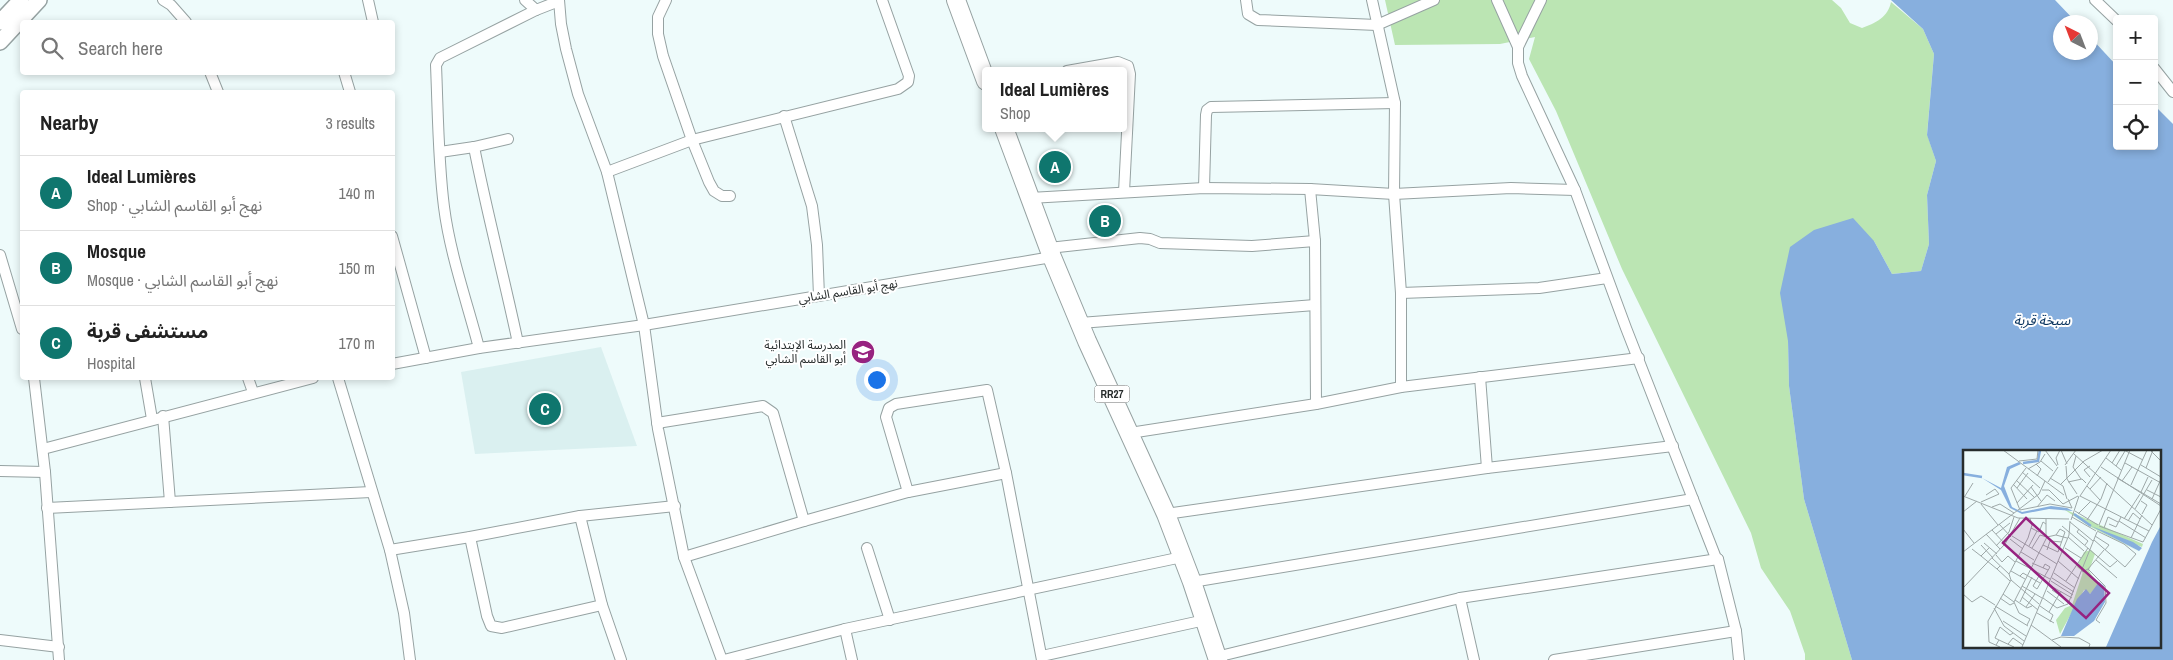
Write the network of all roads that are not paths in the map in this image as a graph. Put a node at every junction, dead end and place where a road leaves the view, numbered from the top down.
1 (21, 0) edge
2 (39, 0) edge
3 (163, 0) edge
4 (368, 0) edge
5 (525, 0) edge
6 (666, 0) edge
7 (882, 0) edge
8 (956, 0) edge
9 (1246, 0) edge
10 (1372, 0) edge
11 (1434, 0) edge
12 (1497, 0) edge
13 (1541, 0) edge
14 (2095, 0) edge
15 (559, 1) edge
16 (536, 10) junction
17 (2113, 17) edge
18 (20, 20) edge
19 (20, 20) edge
20 (184, 20) edge
21 (373, 20) edge
22 (0, 22) edge
23 (1378, 26) junction
24 (0, 42) edge
25 (1518, 47) junction
26 (1090, 67) edge
27 (982, 70) edge
28 (2158, 73) edge
29 (211, 75) edge
30 (345, 75) edge
31 (217, 90) edge
32 (349, 90) edge
33 (2173, 92) edge
34 (1395, 103) junction
35 (784, 116) junction
36 (1005, 132) edge
37 (508, 138) dead end
38 (692, 140) junction
39 (474, 147) junction
40 (440, 152) junction
41 (607, 172) junction
42 (1204, 188) junction
43 (1310, 189) junction
44 (1575, 190) junction
45 (1124, 192) junction
46 (1394, 194) junction
47 (730, 196) dead end
48 (1030, 198) junction
49 (1315, 241) junction
50 (395, 247) edge
51 (1050, 253) junction
52 (0, 255) edge
53 (1607, 278) junction
54 (1401, 293) junction
55 (819, 296) junction
56 (1315, 305) junction
57 (20, 322) edge
58 (1080, 323) junction
59 (644, 325) junction
60 (518, 343) junction
61 (479, 348) junction
62 (426, 358) junction
63 (1639, 358) junction
64 (395, 363) edge
65 (1480, 378) junction
66 (34, 380) edge
67 (146, 380) edge
68 (249, 380) edge
69 (304, 380) edge
70 (339, 380) edge
71 (1401, 387) junction
72 (253, 392) junction
73 (1316, 404) junction
74 (158, 417) junction
75 (657, 423) junction
76 (1130, 433) junction
77 (1673, 446) junction
78 (43, 449) junction
79 (1487, 468) junction
80 (0, 471) edge
81 (45, 472) junction
82 (1006, 473) junction
83 (371, 492) junction
84 (908, 492) junction
85 (1693, 499) junction
86 (170, 502) junction
87 (675, 506) junction
88 (47, 508) junction
89 (1166, 514) junction
90 (580, 516) junction
91 (804, 521) junction
92 (470, 537) junction
93 (867, 548) dead end
94 (390, 550) junction
95 (684, 557) junction
96 (1182, 557) junction
97 (1718, 558) junction
98 (1192, 582) junction
99 (1030, 591) junction
100 (1460, 598) junction
101 (602, 605) junction
102 (890, 620) junction
103 (1205, 620) junction
104 (845, 629) junction
105 (1736, 631) junction
106 (0, 640) edge
107 (59, 648) junction
108 (1042, 658) edge
109 (1217, 658) edge
110 (59, 660) edge
111 (410, 660) edge
112 (621, 660) edge
113 (723, 660) edge
114 (852, 660) edge
115 (1474, 660) edge
116 (1554, 660) edge
117 (1739, 660) edge

1 - 22 main road
2 - 19 main road
3 - 20 street
4 - 21 street
5 - 16 street
6 - 38 street
7 - 35 street
8 - 27 highway
9 - 23 street
10 - 23 street
11 - 23 street
12 - 25 street
13 - 25 street
14 - 17 street
15 - 16 street
15 - 41 street
16 - 40 street
18 - 24 main road
23 - 34 street
25 - 44 street
26 - 45 street
28 - 33 street
29 - 31 street
30 - 32 street
34 - 42 street
34 - 46 street
35 - 38 street
35 - 55 street
36 - 48 highway, RR27
37 - 39 street
38 - 41 street
38 - 47 street
39 - 40 street
39 - 60 street
40 - 61 street
41 - 59 street
42 - 43 street
42 - 45 street
43 - 46 street
43 - 49 street
44 - 46 street
44 - 53 street
45 - 48 street
46 - 54 street
48 - 51 highway, RR27
49 - 51 street, نهج أبو القاسم الشابي
49 - 56 street
50 - 62 street
51 - 55 street, نهج أبو القاسم الشابي
51 - 58 highway, RR27
52 - 57 street
53 - 54 street
53 - 63 street
54 - 71 street
55 - 59 street, نهج أبو القاسم الشابي
56 - 58 street
56 - 73 street
58 - 76 highway, RR27
59 - 60 street, نهج أبو القاسم الشابي
59 - 75 street
60 - 61 street, نهج أبو القاسم الشابي
61 - 62 street, نهج أبو القاسم الشابي
62 - 64 street, نهج أبو القاسم الشابي
63 - 65 street
63 - 77 street
65 - 71 street
65 - 79 street
66 - 78 street
67 - 74 street
68 - 72 street
69 - 72 street
70 - 83 street
71 - 73 street
72 - 74 street
73 - 76 street
74 - 78 street
74 - 86 street
75 - 87 street
75 - 91 street
76 - 89 highway, RR27
77 - 79 street
77 - 85 street
78 - 81 street
79 - 89 street
80 - 81 street
81 - 88 street
82 - 84 street
82 - 84 street
82 - 99 street
83 - 86 street
83 - 94 street
84 - 91 street
85 - 97 street
85 - 98 street
86 - 88 street
87 - 90 street
87 - 95 street
88 - 107 street
89 - 96 highway, RR27
90 - 92 street
90 - 101 street
91 - 95 street
92 - 94 street
92 - 101 street
93 - 102 street
94 - 111 street
95 - 113 street
96 - 98 highway, RR27
96 - 99 street
97 - 100 street
97 - 105 street
98 - 103 highway, RR27
99 - 102 street
99 - 108 street
100 - 109 street
100 - 115 street
101 - 112 street
102 - 104 street
103 - 108 street
103 - 109 highway, RR27
104 - 113 street
104 - 114 street
105 - 116 street
105 - 117 street
106 - 107 street
107 - 110 street

